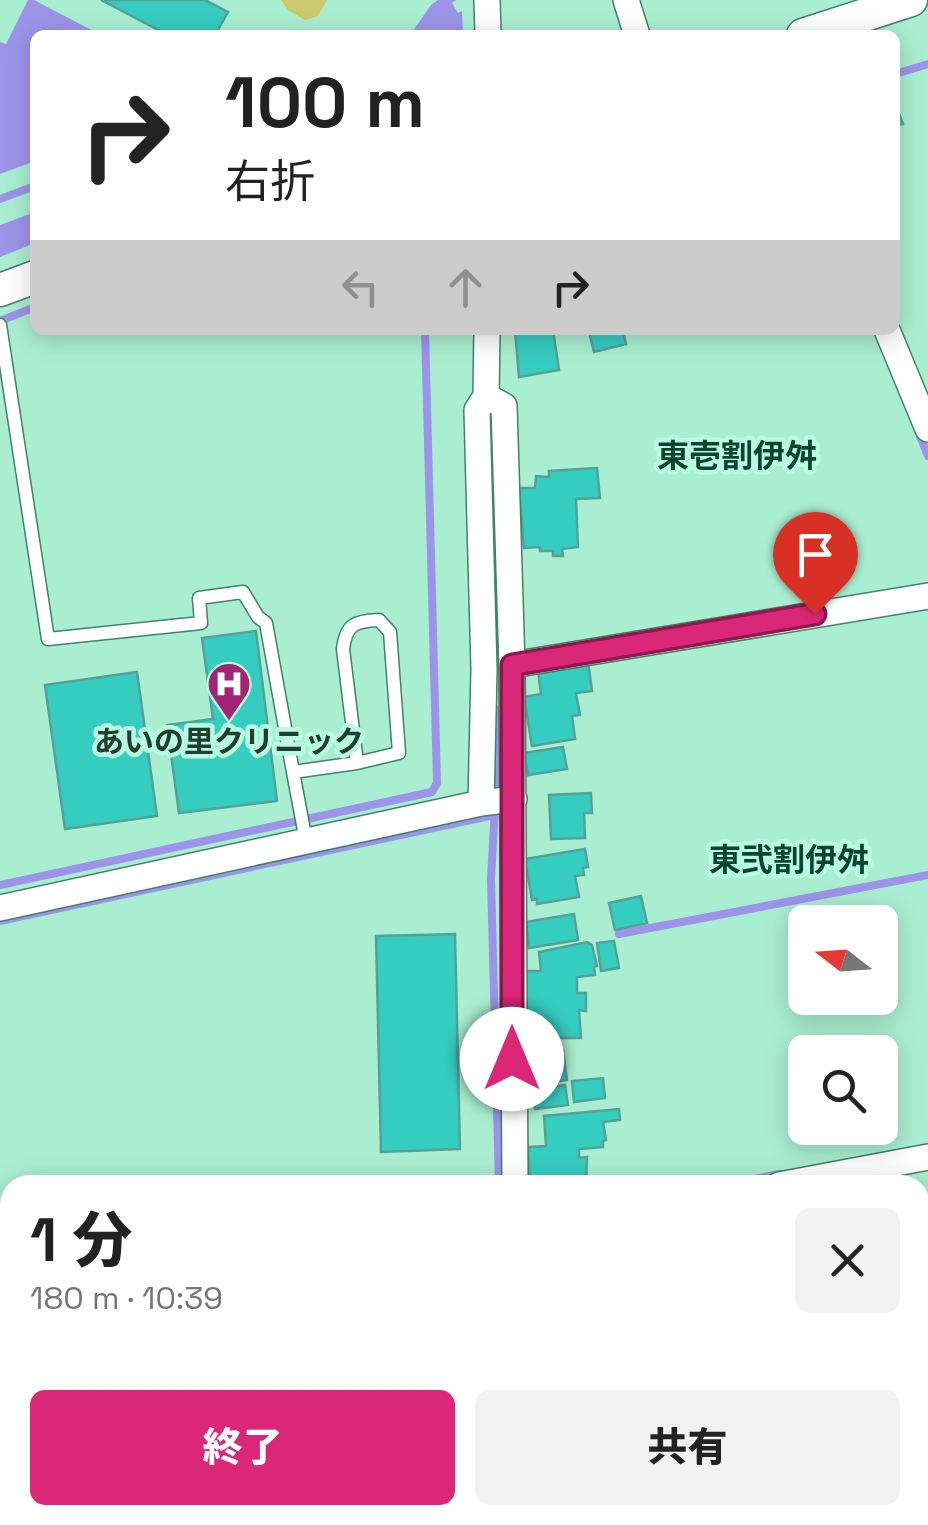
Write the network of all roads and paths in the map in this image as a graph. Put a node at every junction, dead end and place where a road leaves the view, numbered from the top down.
1 (487, 0) edge
2 (626, 0) edge
3 (911, 0) edge
4 (488, 30) edge
5 (635, 30) edge
6 (819, 30) edge
7 (30, 279) edge
8 (0, 290) edge
9 (2, 329) edge
10 (487, 335) edge
11 (890, 335) edge
12 (486, 396) junction
13 (928, 429) edge
14 (928, 596) edge
15 (512, 665) junction
16 (357, 764) junction
17 (294, 772) junction
18 (497, 801) junction
19 (305, 836) junction
20 (0, 908) edge
21 (928, 1158) edge
22 (515, 1175) edge
23 (834, 1175) edge

1 - 4 street
2 - 5 street
3 - 6 street
7 - 8 street
9 - 17 lane
10 - 12 street
11 - 13 street
12 - 15 street
12 - 18 street
14 - 15 street
15 - 18 street
16 - 16 lane
16 - 17 lane
17 - 19 lane
18 - 19 street
18 - 22 street
19 - 20 street
21 - 23 street

